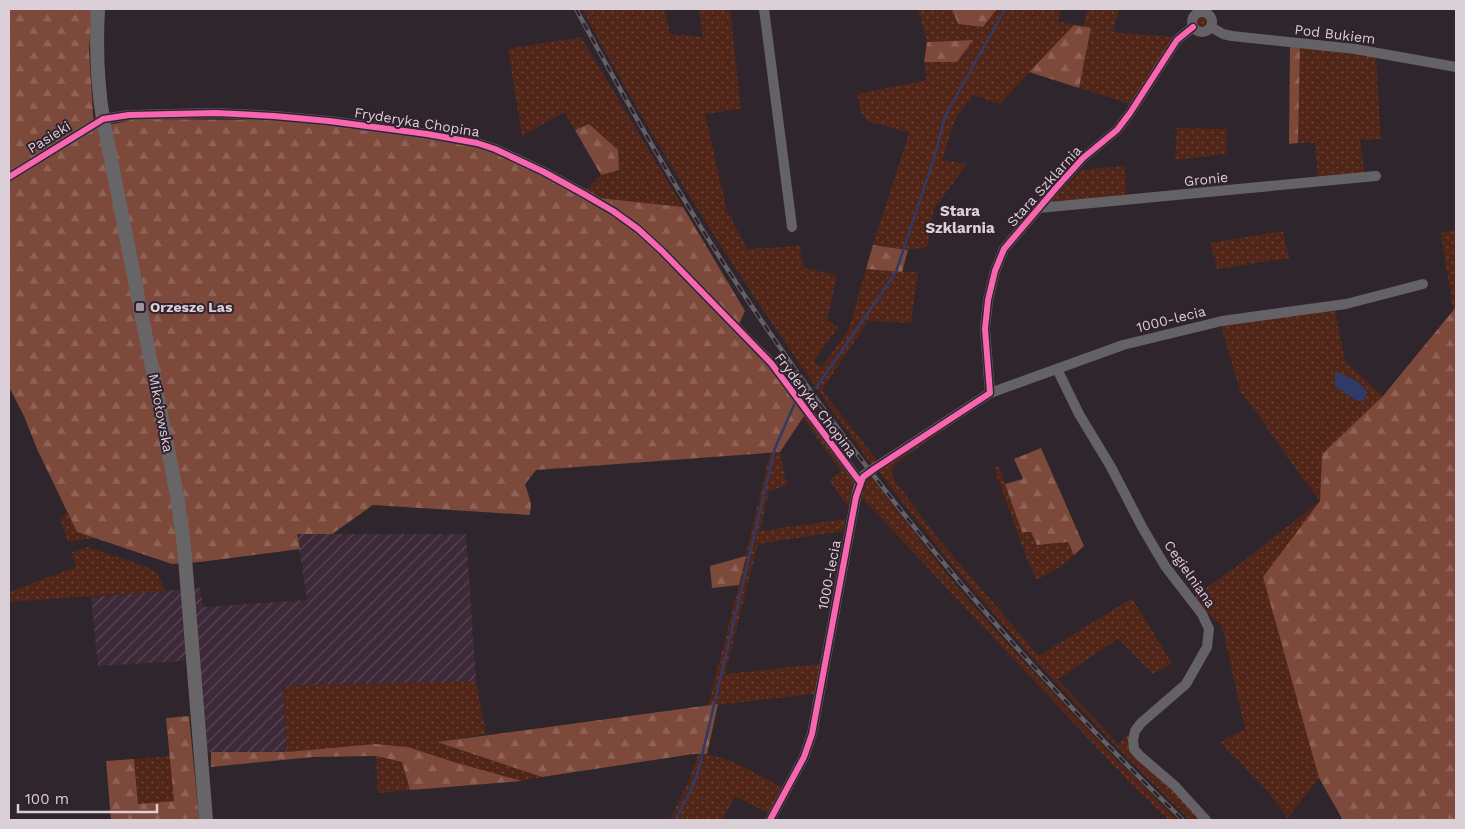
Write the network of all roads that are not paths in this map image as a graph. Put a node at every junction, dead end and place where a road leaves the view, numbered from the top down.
1 (98, 9) edge
2 (764, 9) edge
3 (1204, 11) edge
4 (1193, 27) junction
5 (1211, 27) junction
6 (1456, 67) edge
7 (103, 119) junction
8 (1376, 176) dead end
9 (9, 177) edge
10 (1039, 208) junction
11 (792, 227) dead end
12 (1423, 284) dead end
13 (1056, 369) junction
14 (990, 393) junction
15 (860, 482) junction
16 (206, 820) edge
17 (770, 820) edge
18 (1206, 820) edge

1 - 7 main road, Mikołowska
2 - 11 street
3 - 4 street
3 - 5 street
4 - 5 street
4 - 10 street, Stara Szklarnia
5 - 6 street, Pod Bukiem
7 - 9 street, Pasieki
7 - 15 street, Fryderyka Chopina
7 - 16 main road, Mikołowska
8 - 10 street, Gronie
10 - 14 street, Stara Szklarnia
12 - 13 street, 1000-lecia
13 - 14 street, 1000-lecia
13 - 18 street, Cegielniana
14 - 15 street, 1000-lecia
15 - 17 street, 1000-lecia

